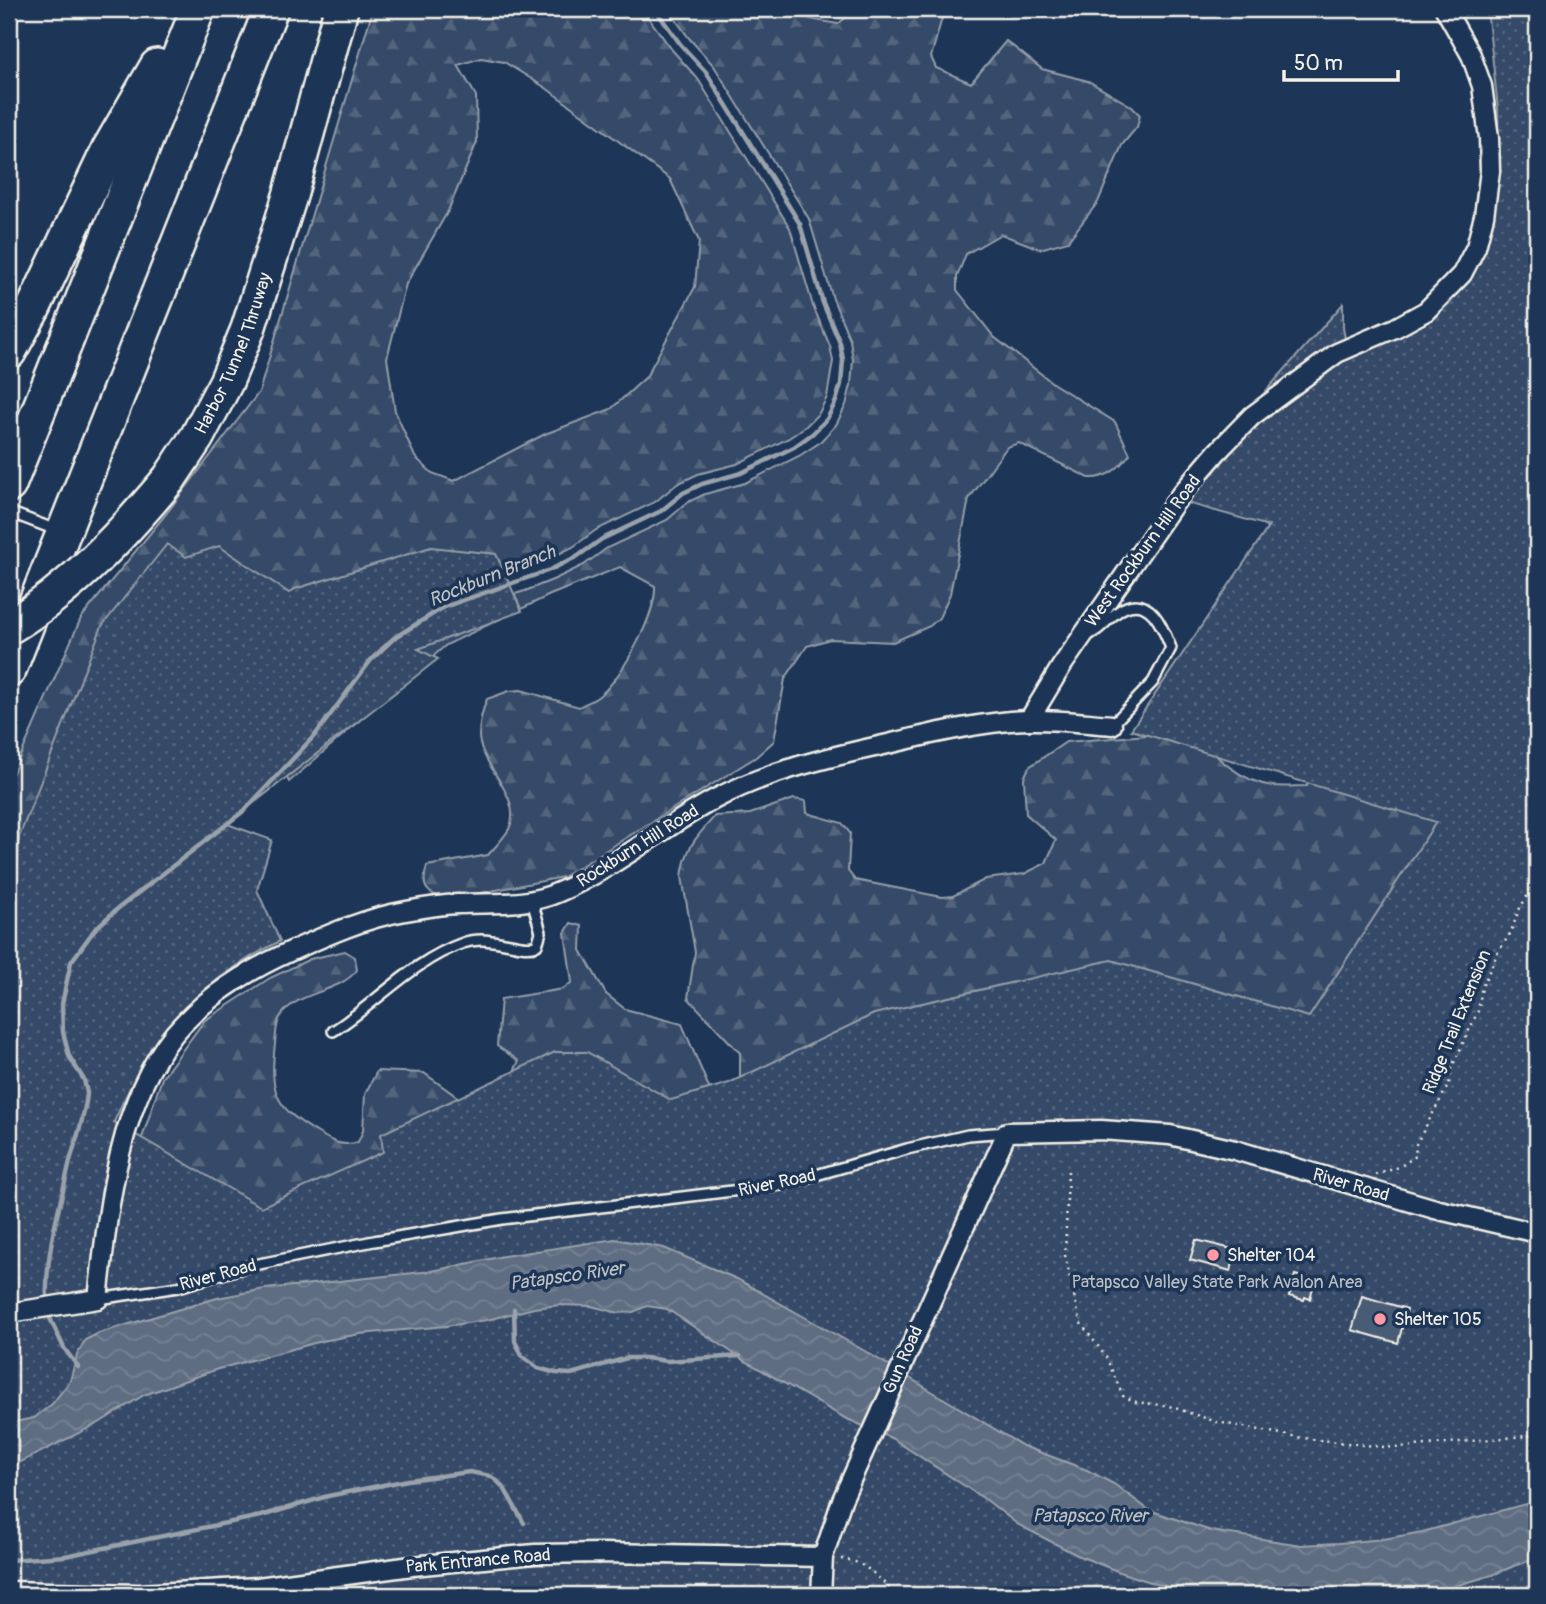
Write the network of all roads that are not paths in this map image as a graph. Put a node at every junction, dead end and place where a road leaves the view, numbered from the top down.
1 (189, 9) edge
2 (198, 9) edge
3 (271, 9) edge
4 (341, 9) edge
5 (1445, 9) edge
6 (14, 344) edge
7 (9, 485) edge
8 (9, 512) edge
9 (63, 533) junction
10 (9, 627) edge
11 (1080, 639) junction
12 (9, 670) edge
13 (1029, 720) junction
14 (1112, 725) joint
15 (532, 901) junction
16 (333, 1031) dead end
17 (1007, 1132) junction
18 (1537, 1233) edge
19 (98, 1299) junction
20 (9, 1313) edge
21 (823, 1557) junction
22 (9, 1591) edge
23 (821, 1595) edge

1 - 6 highway
2 - 7 highway
3 - 9 highway
4 - 10 highway, Harbor Tunnel Thruway, bridge
5 - 11 street, West Rockburn Hill Road
8 - 9 lane
9 - 12 highway
11 - 13 street, West Rockburn Hill Road
11 - 14 lane
13 - 14 street, Rockburn Hill Road
13 - 15 street, Rockburn Hill Road
15 - 16 lane
15 - 19 street, Rockburn Hill Road
17 - 18 street, River Road
17 - 19 lane, River Road
17 - 21 street, Gun Road
19 - 20 street, River Road
21 - 22 street, Park Entrance Road
21 - 23 street, Gun Road

